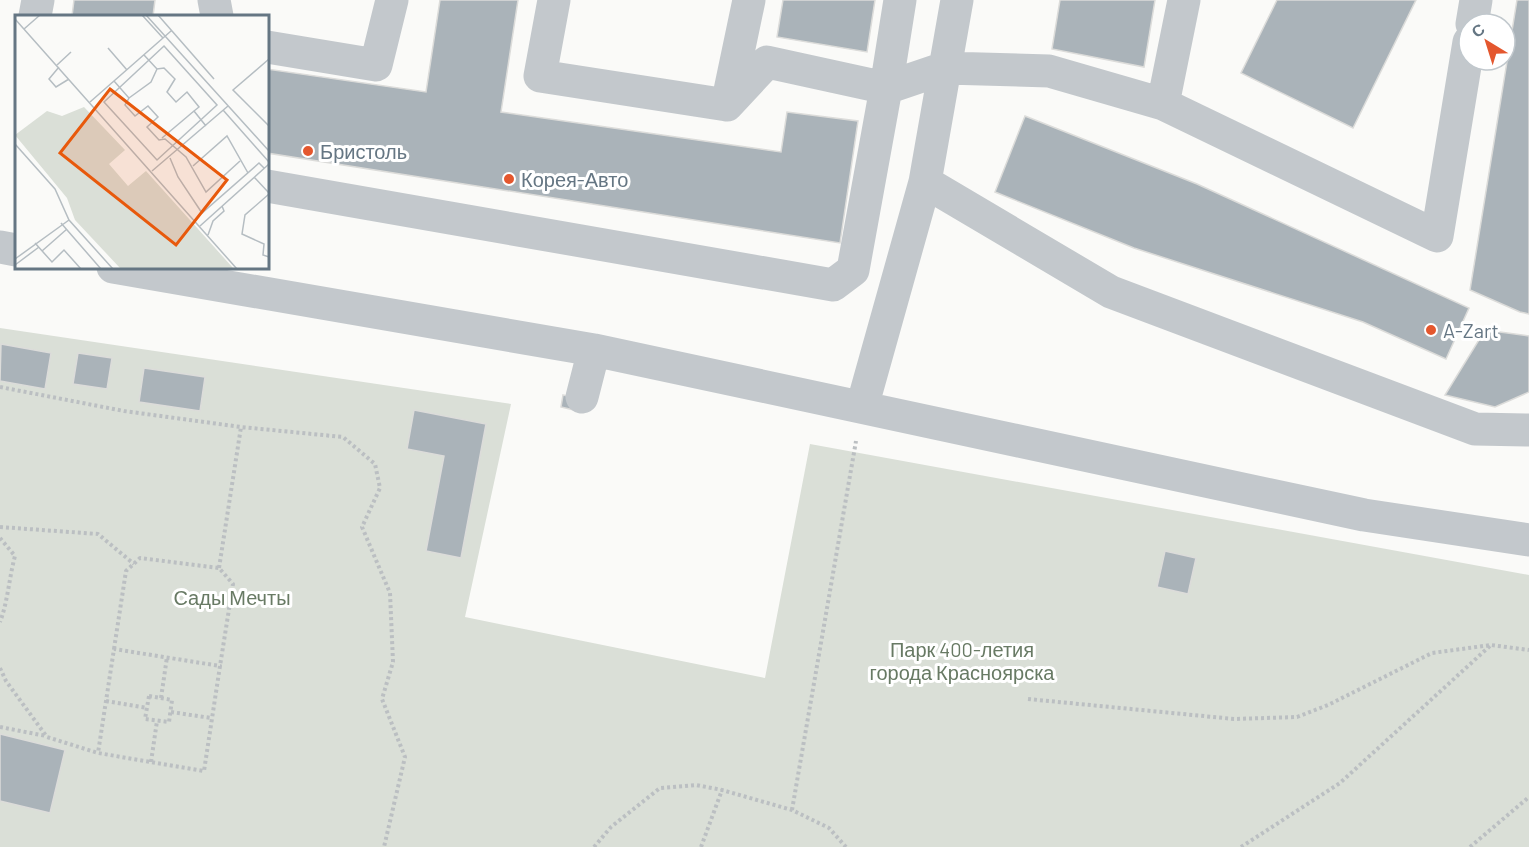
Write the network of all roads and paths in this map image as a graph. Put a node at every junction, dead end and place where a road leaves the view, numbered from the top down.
1 (38, 0) edge
2 (214, 0) edge
3 (392, 0) edge
4 (554, 0) edge
5 (749, 0) edge
6 (900, 0) edge
7 (957, 0) edge
8 (1184, 0) edge
9 (35, 15) edge
10 (217, 15) edge
11 (268, 47) edge
12 (945, 68) junction
13 (1464, 72) edge
14 (886, 88) junction
15 (1163, 104) junction
16 (727, 105) junction
17 (925, 182) junction
18 (268, 186) edge
19 (0, 248) edge
20 (15, 250) edge
21 (119, 268) edge
22 (594, 350) junction
23 (0, 387) edge
24 (582, 398) dead end
25 (862, 407) junction
26 (241, 427) junction
27 (1529, 430) edge
28 (0, 527) edge
29 (0, 538) edge
30 (1529, 540) edge
31 (134, 564) junction
32 (219, 568) junction
33 (0, 622) edge
34 (1491, 645) junction
35 (114, 649) junction
36 (1529, 650) edge
37 (167, 657) junction
38 (220, 666) junction
39 (0, 668) edge
40 (6, 681) junction
41 (0, 686) edge
42 (161, 698) junction
43 (1028, 699) dead end
44 (106, 701) junction
45 (147, 708) junction
46 (171, 711) junction
47 (212, 718) junction
48 (157, 721) junction
49 (0, 726) edge
50 (47, 737) junction
51 (98, 753) junction
52 (151, 762) junction
53 (722, 790) junction
54 (1529, 797) edge
55 (792, 810) junction
56 (384, 847) edge
57 (594, 847) edge
58 (701, 847) edge
59 (846, 847) edge
60 (1241, 847) edge
61 (1470, 847) edge

1 - 9 lane
2 - 10 lane
3 - 11 lane
4 - 16 lane
5 - 16 lane
6 - 14 lane
7 - 12 lane
8 - 15 lane
12 - 14 lane
12 - 15 lane
12 - 17 lane
13 - 15 lane
14 - 16 lane
14 - 18 lane
17 - 25 lane
17 - 27 lane
19 - 20 lane
21 - 22 lane
22 - 24 lane
22 - 25 lane
23 - 26 path
25 - 30 lane
25 - 55 path
26 - 32 path
26 - 56 path
28 - 31 path
29 - 33 path
31 - 32 path
31 - 35 path
32 - 38 path
34 - 36 path
34 - 43 path
34 - 60 path
35 - 37 path
35 - 44 path
37 - 38 path
37 - 42 path
38 - 47 path
39 - 40 path
40 - 41 path
40 - 50 path
42 - 45 path
42 - 46 path
44 - 45 path
44 - 51 path
45 - 48 path
46 - 47 path
46 - 48 path
47 - 52 path
48 - 52 path
49 - 50 path
50 - 51 path
51 - 52 path
53 - 55 path
53 - 57 path
53 - 58 path
54 - 61 path
55 - 59 path

